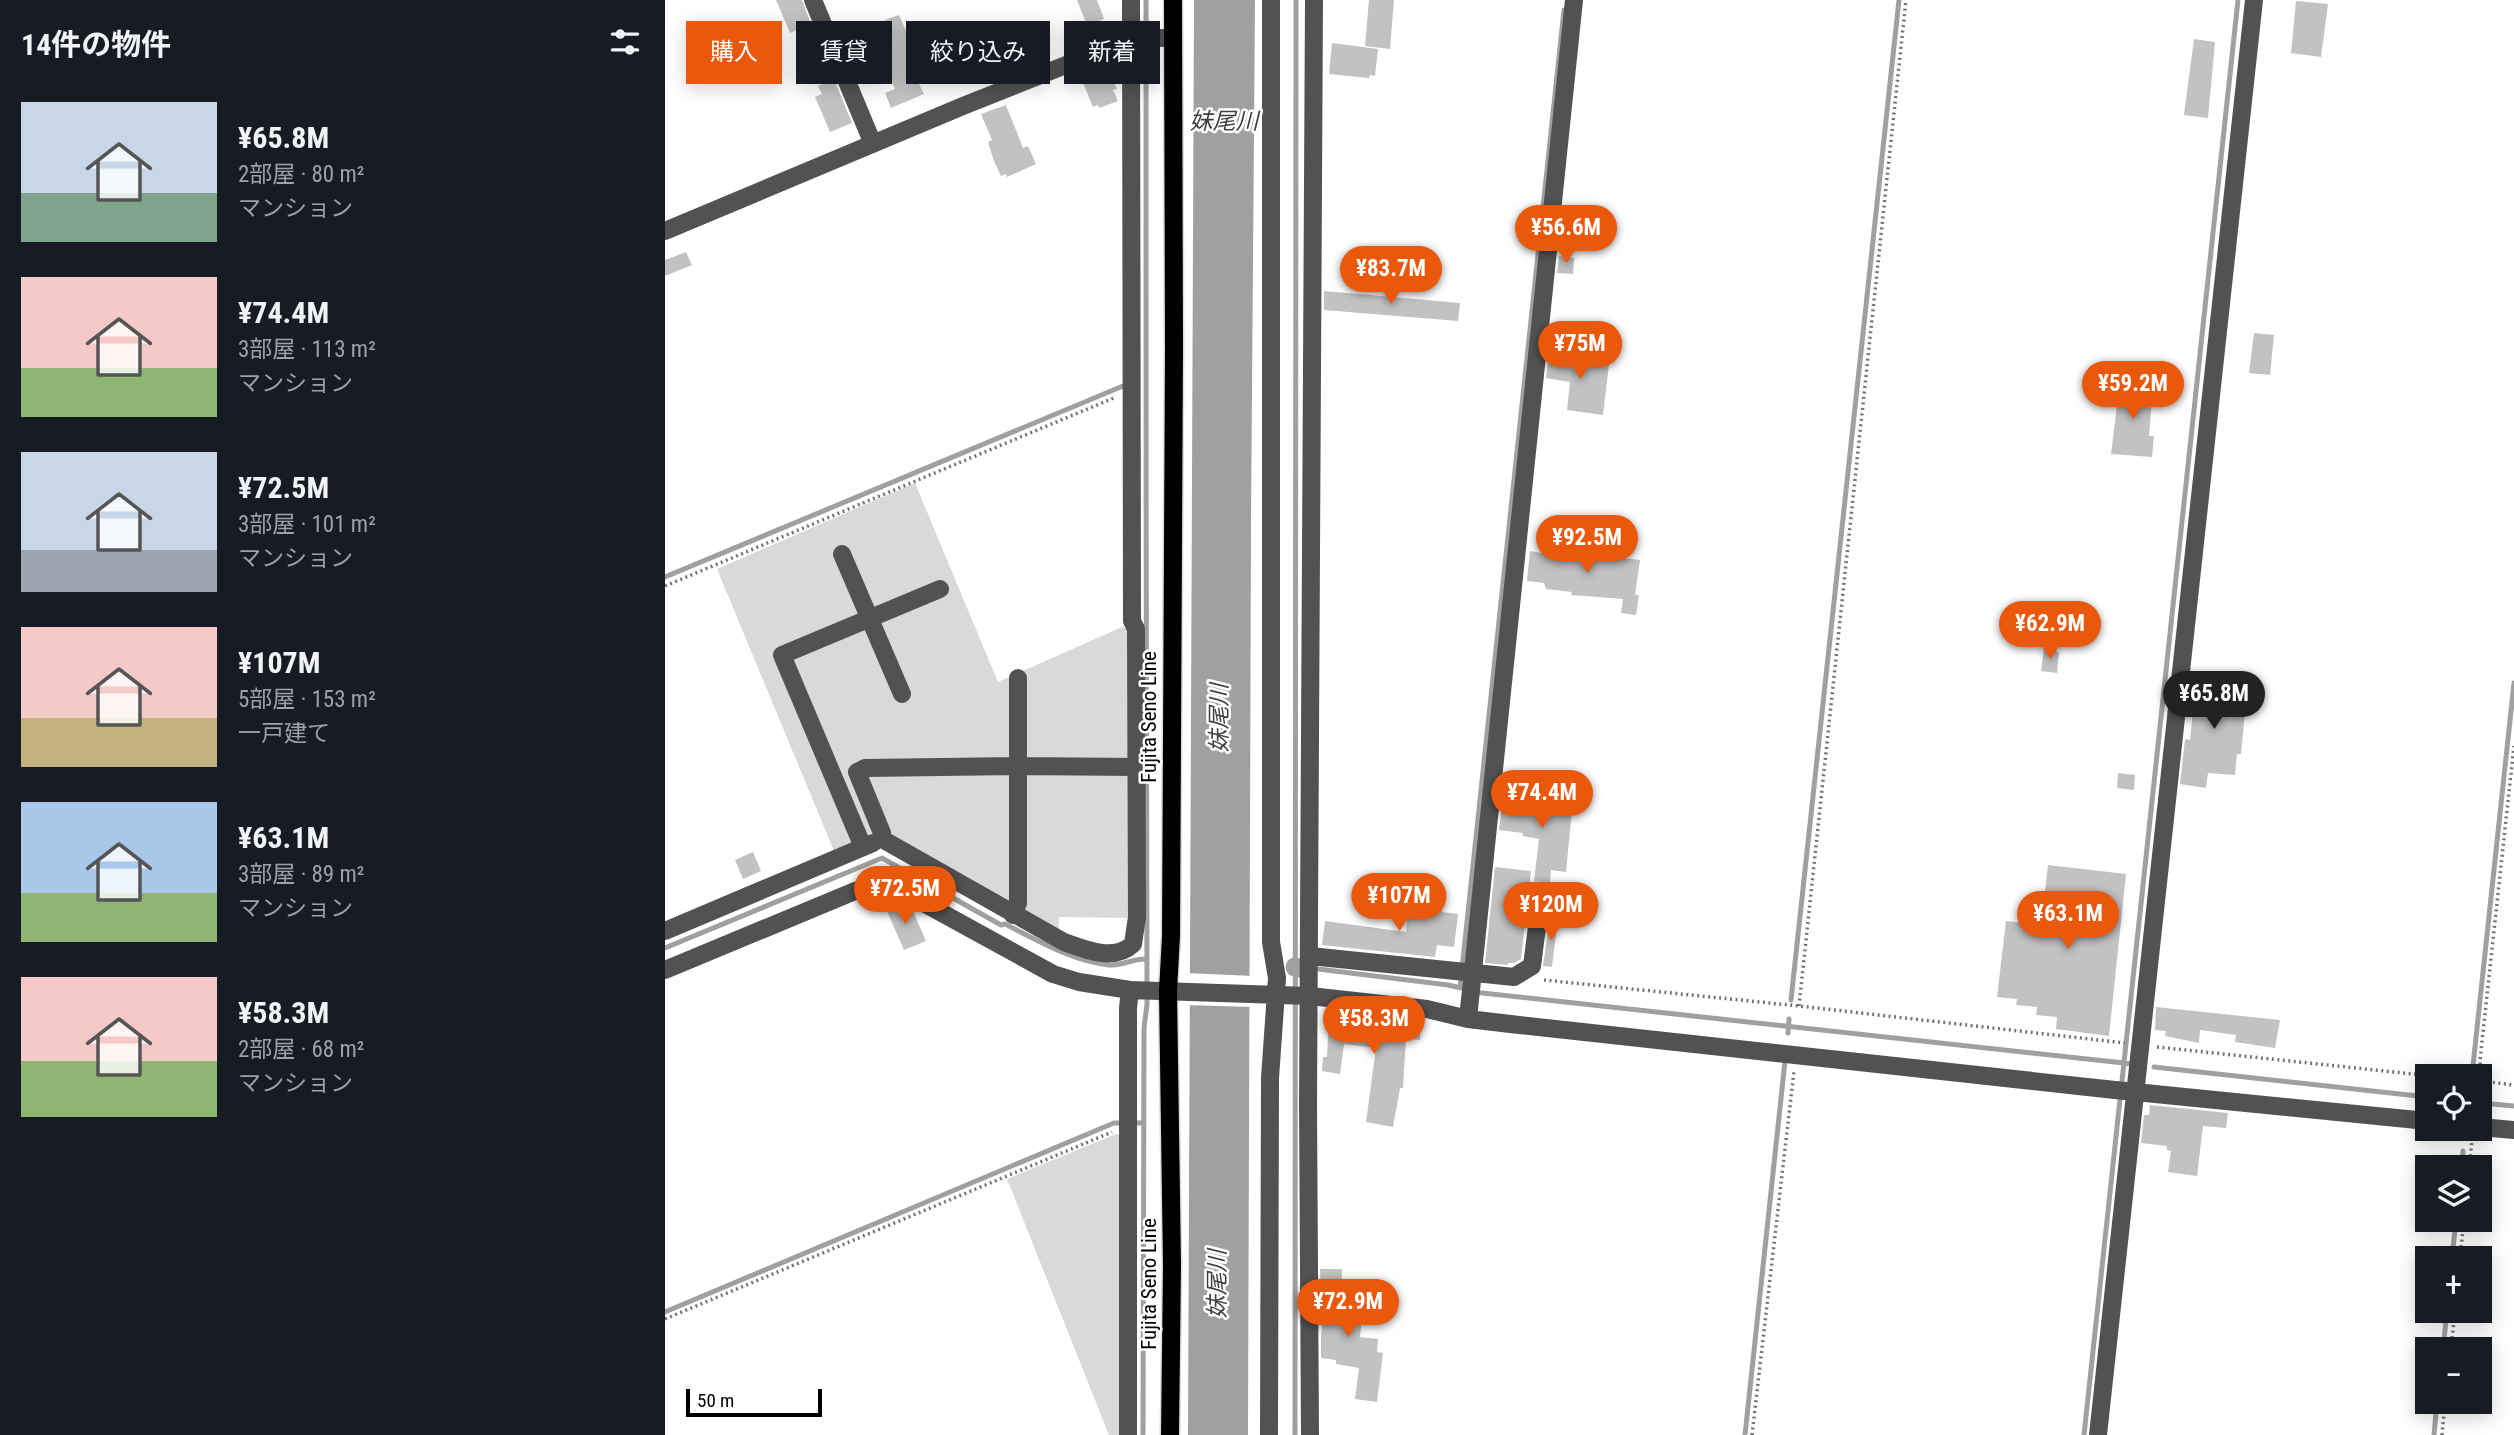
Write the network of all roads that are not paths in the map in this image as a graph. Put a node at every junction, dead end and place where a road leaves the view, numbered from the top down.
1 (813, 0) edge
2 (1132, 0) edge
3 (1173, 0) edge
4 (1271, 0) edge
5 (1314, 0) edge
6 (1574, 0) edge
7 (2254, 0) edge
8 (1137, 21) edge
9 (1160, 38) edge
10 (1173, 38) junction
11 (1064, 69) edge
12 (1140, 84) edge
13 (873, 144) junction
14 (665, 231) edge
15 (842, 554) dead end
16 (940, 589) dead end
17 (869, 618) junction
18 (1018, 678) dead end
19 (902, 694) dead end
20 (1018, 766) junction
21 (1137, 767) junction
22 (882, 839) junction
23 (863, 847) junction
24 (1539, 911) dead end
25 (1013, 915) junction
26 (665, 931) edge
27 (1029, 939) junction
28 (1310, 956) junction
29 (667, 965) edge
30 (1467, 987) junction
31 (1155, 991) junction
32 (1289, 995) junction
33 (2127, 1091) junction
34 (2415, 1120) edge
35 (2492, 1128) edge
36 (2514, 1130) edge
37 (1128, 1435) edge
38 (1171, 1435) edge
39 (1269, 1435) edge
40 (1310, 1435) edge
41 (2098, 1435) edge

1 - 13 street
2 - 8 street
3 - 10 main road, Fujita Seno Line
4 - 32 street
5 - 28 street
6 - 30 street
7 - 33 street
9 - 10 street
10 - 31 main road, Fujita Seno Line
11 - 13 street
12 - 21 street
13 - 14 street
15 - 17 street
16 - 17 street
17 - 19 street
17 - 23 street
18 - 20 street
20 - 21 street
20 - 22 street
20 - 25 street
21 - 27 street
22 - 23 street
22 - 25 street
23 - 26 street
24 - 30 street
25 - 27 street
27 - 29 street
27 - 31 street
28 - 30 street
28 - 32 street
30 - 32 street
30 - 33 street
31 - 32 street
31 - 37 street
31 - 38 main road, Fujita Seno Line
32 - 39 street
32 - 40 street
33 - 34 street
33 - 41 street
35 - 36 street

